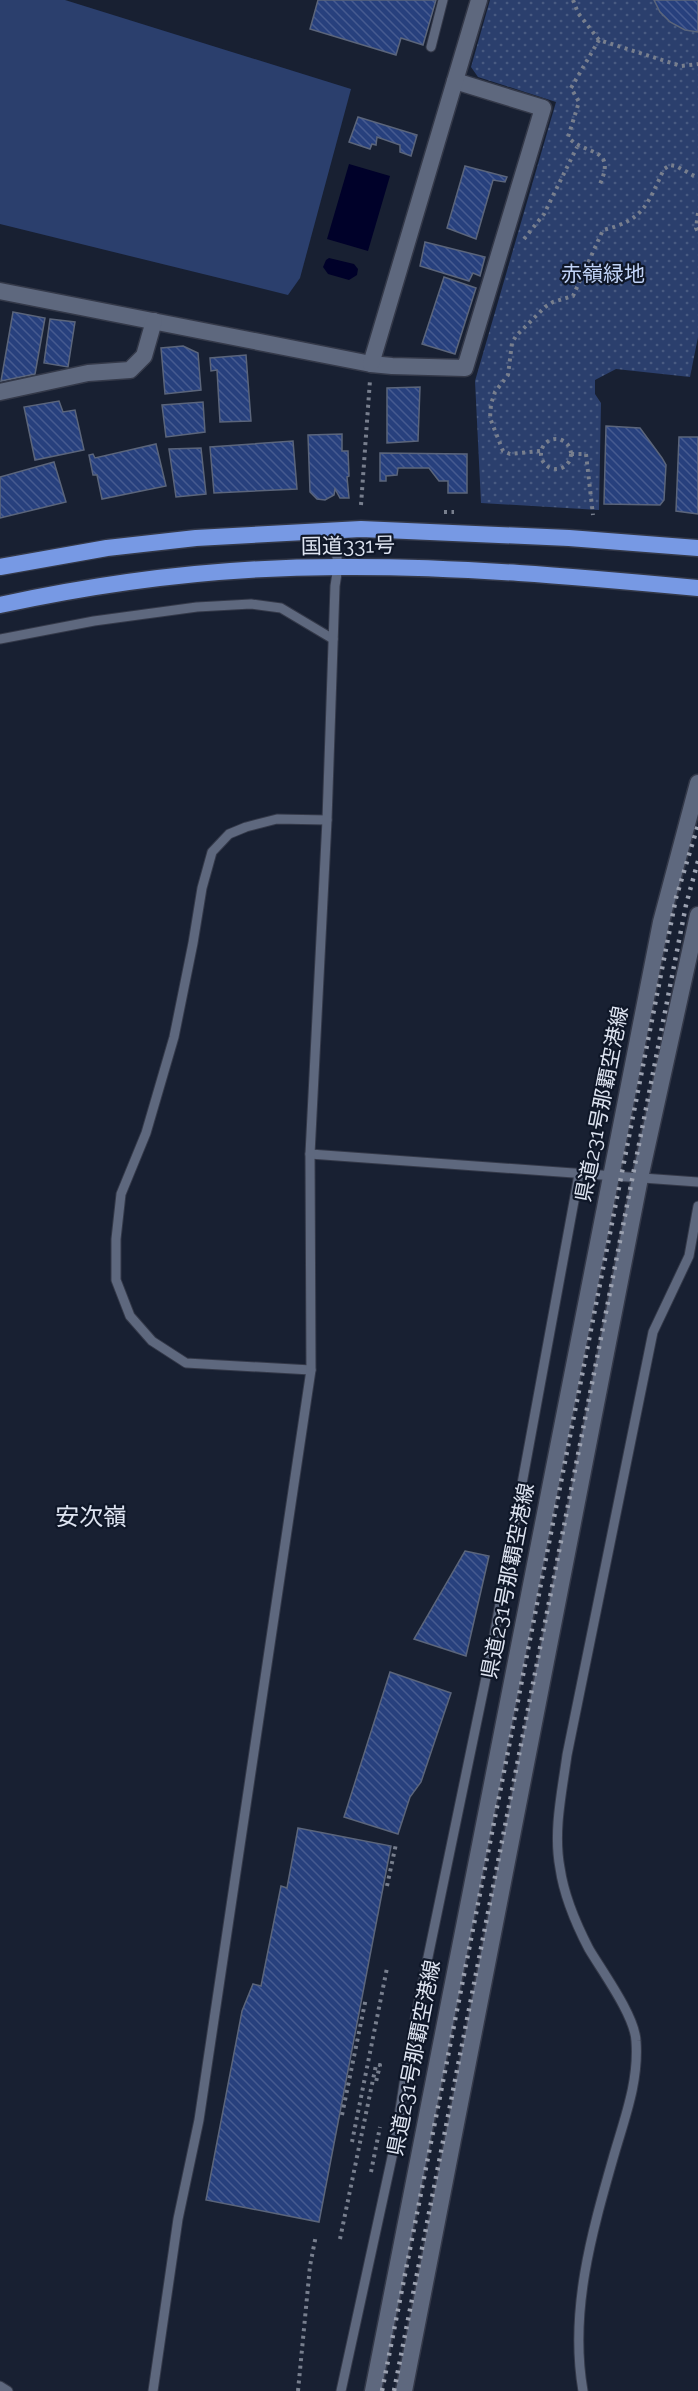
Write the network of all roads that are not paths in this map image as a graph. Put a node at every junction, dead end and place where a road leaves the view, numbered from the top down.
1 (443, 0) edge
2 (478, 0) edge
3 (431, 47) dead end
4 (454, 81) junction
5 (0, 291) edge
6 (154, 321) junction
7 (371, 364) junction
8 (0, 392) edge
9 (334, 530) junction
10 (698, 549) edge
11 (0, 567) edge
12 (338, 567) junction
13 (698, 588) edge
14 (0, 605) edge
15 (0, 639) edge
16 (333, 639) junction
17 (698, 783) edge
18 (327, 820) junction
19 (698, 915) edge
20 (310, 1154) junction
21 (579, 1174) junction
22 (610, 1176) junction
23 (640, 1178) junction
24 (698, 1182) edge
25 (698, 1206) edge
26 (311, 1370) junction
27 (0, 2386) edge
28 (8, 2391) edge
29 (153, 2391) edge
30 (340, 2391) edge
31 (373, 2391) edge
32 (404, 2391) edge
33 (583, 2391) edge

1 - 3 lane
2 - 4 main road
4 - 7 main road
4 - 7 main road
5 - 6 main road
6 - 7 main road
6 - 8 main road
9 - 10 highway, 国道331号
9 - 11 highway, 国道331号
9 - 12 lane
12 - 13 highway, 国道331号
12 - 14 highway, 国道331号
12 - 16 lane
15 - 16 lane
16 - 18 lane
17 - 22 main road, 県道231号那覇空港線
18 - 20 lane
18 - 26 lane
19 - 23 main road
20 - 21 lane
20 - 26 lane
21 - 22 lane
21 - 30 lane
22 - 23 lane
22 - 31 main road, 県道231号那覇空港線
23 - 24 lane
23 - 32 main road
25 - 33 lane
26 - 29 lane
27 - 28 lane

